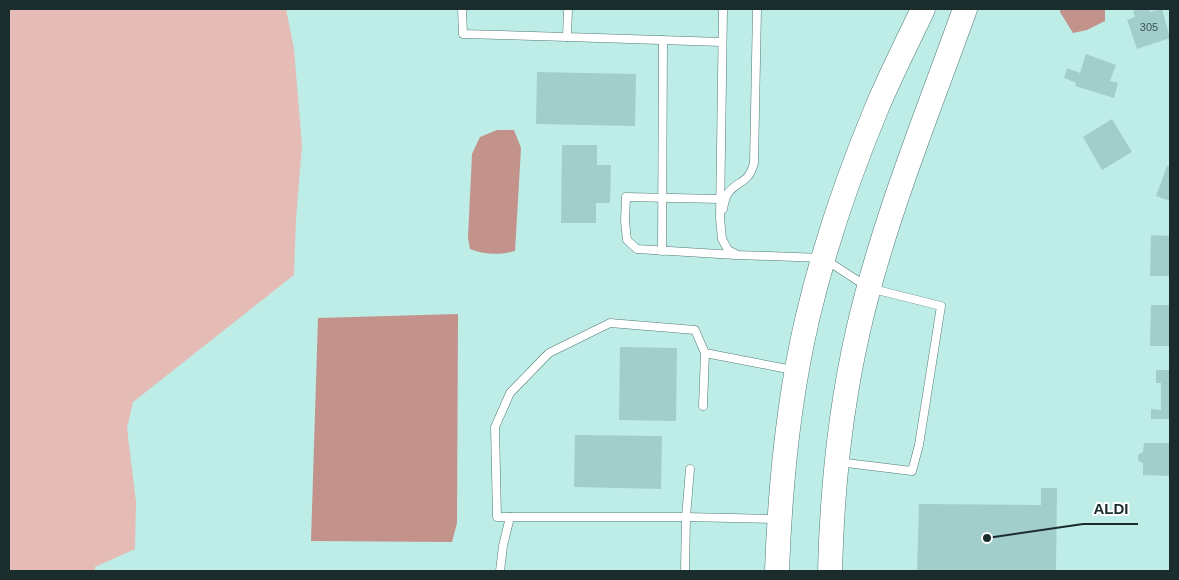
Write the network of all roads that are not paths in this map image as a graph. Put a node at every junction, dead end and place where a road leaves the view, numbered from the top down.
1 (462, 9) edge
2 (568, 9) edge
3 (723, 9) edge
4 (757, 9) edge
5 (923, 9) edge
6 (965, 9) edge
7 (567, 37) junction
8 (664, 40) junction
9 (722, 42) junction
10 (662, 198) junction
11 (720, 198) junction
12 (720, 218) junction
13 (662, 251) junction
14 (738, 255) junction
15 (823, 258) junction
16 (870, 288) junction
17 (705, 353) junction
18 (797, 370) junction
19 (703, 406) dead end
20 (837, 461) junction
21 (690, 469) dead end
22 (510, 517) junction
23 (686, 517) junction
24 (779, 519) junction
25 (500, 571) edge
26 (685, 571) edge
27 (777, 571) edge
28 (830, 571) edge

1 - 7 lane
2 - 7 lane
3 - 9 lane
4 - 12 lane
5 - 15 main road
6 - 16 main road
7 - 8 lane
8 - 9 lane
8 - 10 lane
9 - 11 lane
10 - 11 lane
10 - 13 lane
10 - 13 lane
11 - 12 lane
12 - 14 lane
13 - 14 lane
14 - 15 lane
15 - 16 lane
15 - 18 main road
16 - 20 main road
16 - 20 lane
17 - 18 lane
17 - 19 lane
17 - 22 lane
18 - 24 main road
20 - 28 main road
21 - 23 lane
22 - 23 lane
22 - 25 lane
23 - 24 lane
23 - 26 lane
24 - 27 main road

